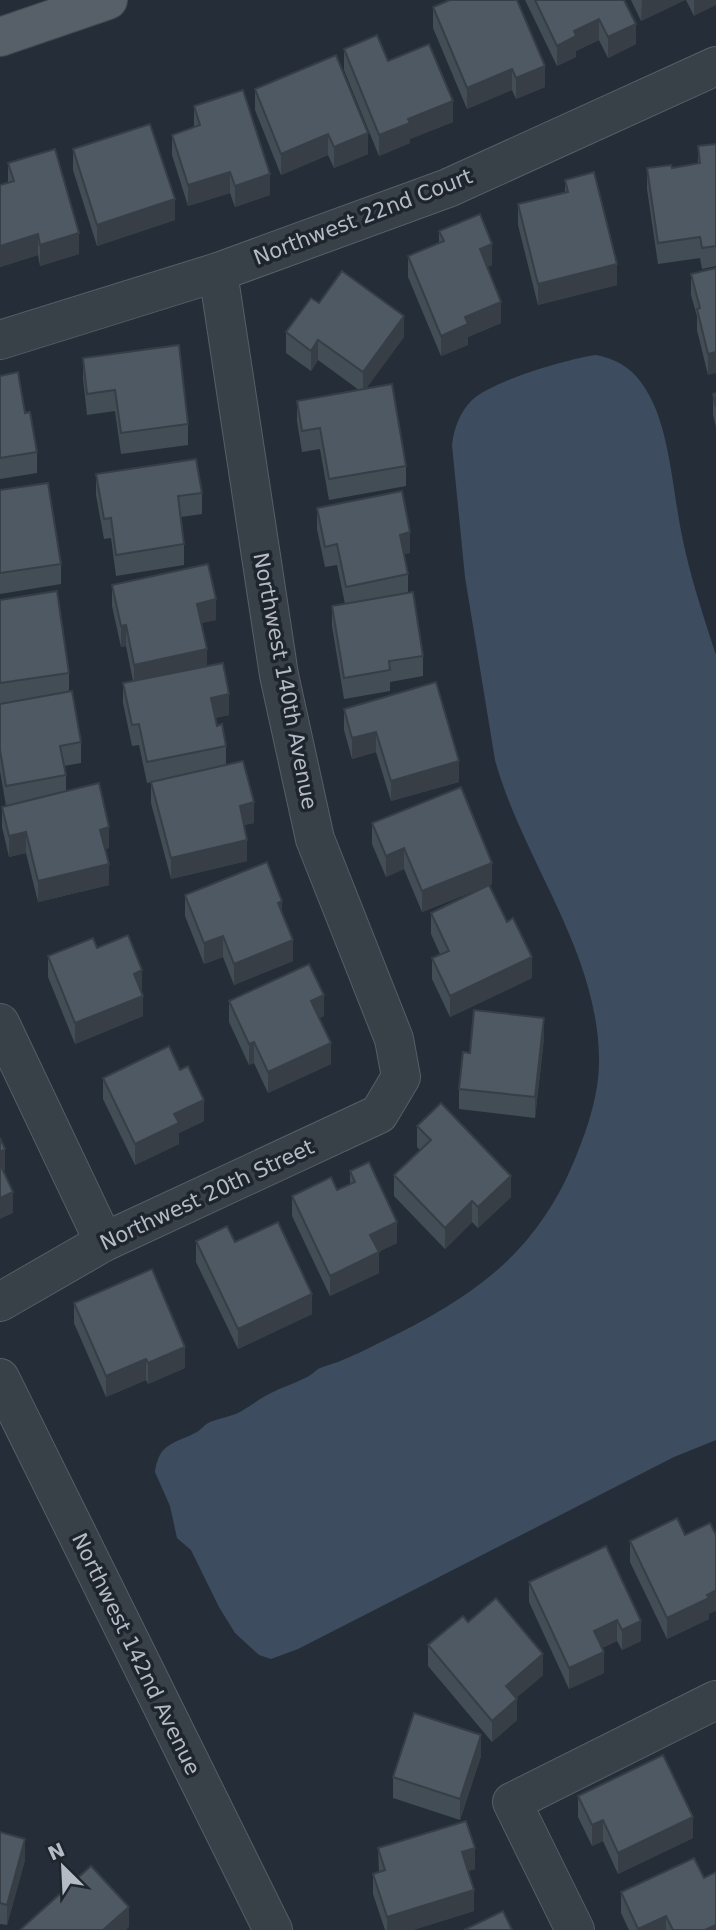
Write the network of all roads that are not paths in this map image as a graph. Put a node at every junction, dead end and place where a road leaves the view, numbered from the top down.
1 (108, 0) edge
2 (0, 37) edge
3 (716, 66) edge
4 (218, 272) junction
5 (0, 340) edge
6 (0, 1023) edge
7 (401, 1077) joint
8 (104, 1242) junction
9 (0, 1302) edge
10 (0, 1378) edge
11 (716, 1700) edge
12 (273, 1930) edge
13 (575, 1930) edge

1 - 2 main road
3 - 4 street, Northwest 22nd Court
4 - 5 street, Northwest 22nd Court
4 - 7 street, Northwest 140th Avenue
6 - 8 street
7 - 8 street, Northwest 20th Street
8 - 9 street, Northwest 20th Street
10 - 12 street, Northwest 142nd Avenue
11 - 13 street

